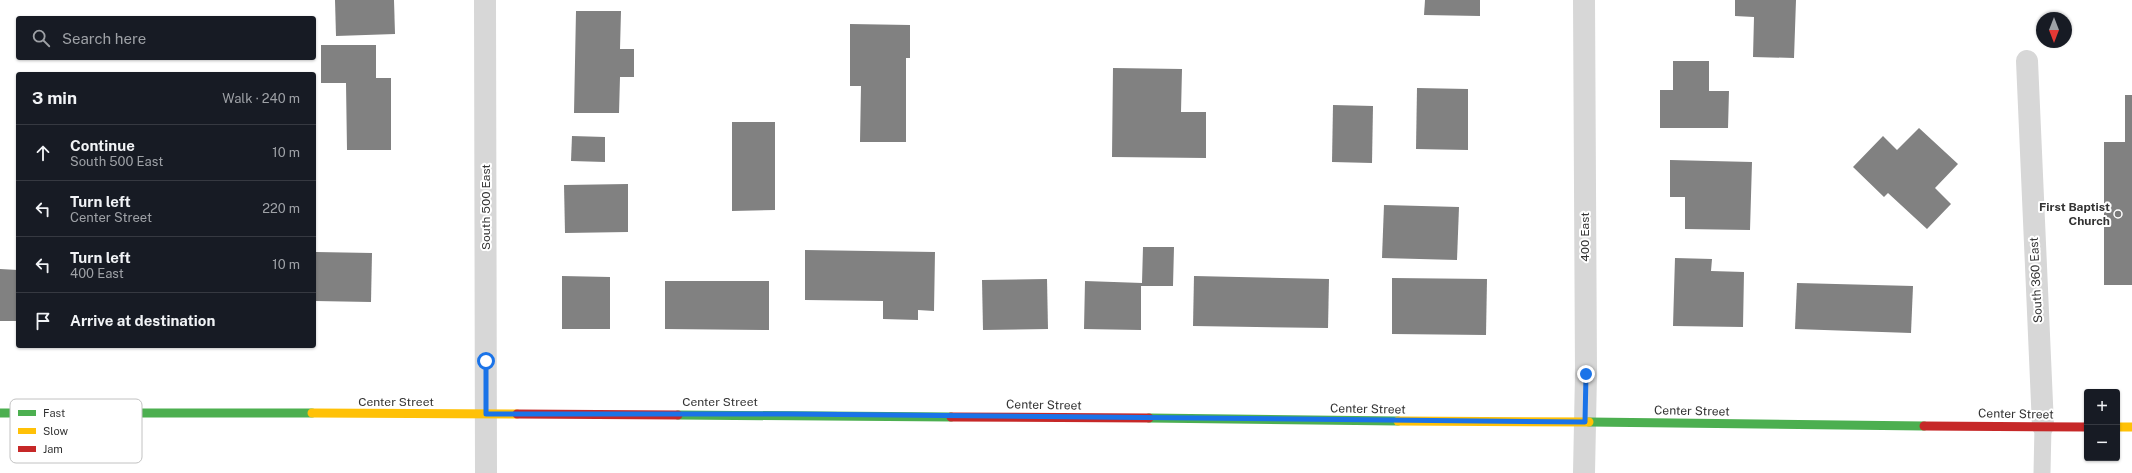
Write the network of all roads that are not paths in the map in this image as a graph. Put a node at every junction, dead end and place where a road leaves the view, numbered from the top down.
1 (485, 0) edge
2 (1584, 0) edge
3 (2026, 61) dead end
4 (0, 413) edge
5 (10, 413) edge
6 (142, 413) edge
7 (486, 414) junction
8 (1585, 422) junction
9 (2043, 426) junction
10 (2084, 427) edge
11 (2120, 427) edge
12 (2132, 427) edge
13 (486, 473) edge
14 (1584, 473) edge
15 (2042, 473) edge

1 - 7 street, South 500 East
2 - 8 street, 400 East
3 - 9 street, South 360 East
4 - 5 street, Center Street
6 - 7 street, Center Street
7 - 8 street, Center Street
7 - 13 street, South 500 East
8 - 9 street, Center Street
8 - 14 street, 400 East
9 - 10 street, Center Street
9 - 15 lane
11 - 12 street

